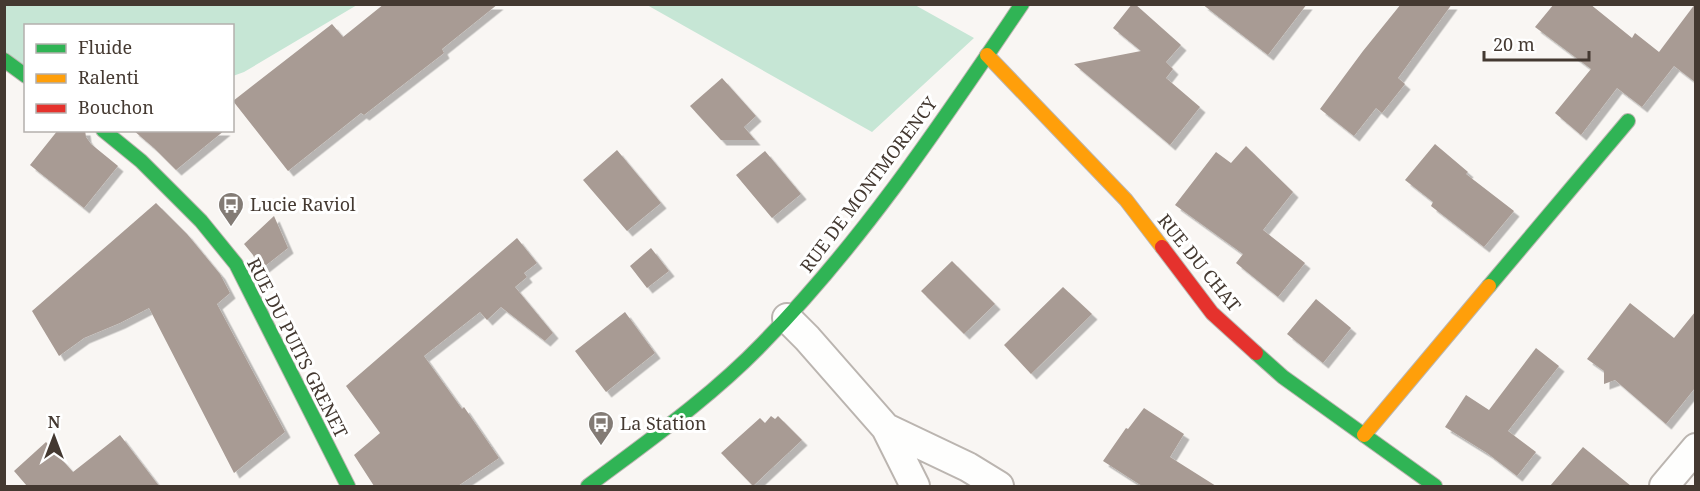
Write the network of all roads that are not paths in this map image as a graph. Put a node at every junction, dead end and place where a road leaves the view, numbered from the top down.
1 (1022, 4) edge
2 (987, 56) junction
3 (4, 60) edge
4 (24, 75) edge
5 (1628, 121) dead end
6 (105, 132) edge
7 (787, 318) junction
8 (886, 428) junction
9 (1364, 435) junction
10 (1695, 448) edge
11 (348, 486) edge
12 (588, 486) edge
13 (915, 486) edge
14 (999, 486) edge
15 (1435, 486) edge
16 (1664, 486) edge

1 - 2 street, RUE DE MONTMORENCY
2 - 7 street, RUE DE MONTMORENCY
2 - 9 street, RUE DU CHAT
3 - 4 street
5 - 9 street
6 - 11 street, RUE DU PUITS GRENET
7 - 8 street
7 - 12 street, RUE DE MONTMORENCY
8 - 13 street
8 - 14 street
9 - 15 street, RUE DU CHAT
10 - 16 street

